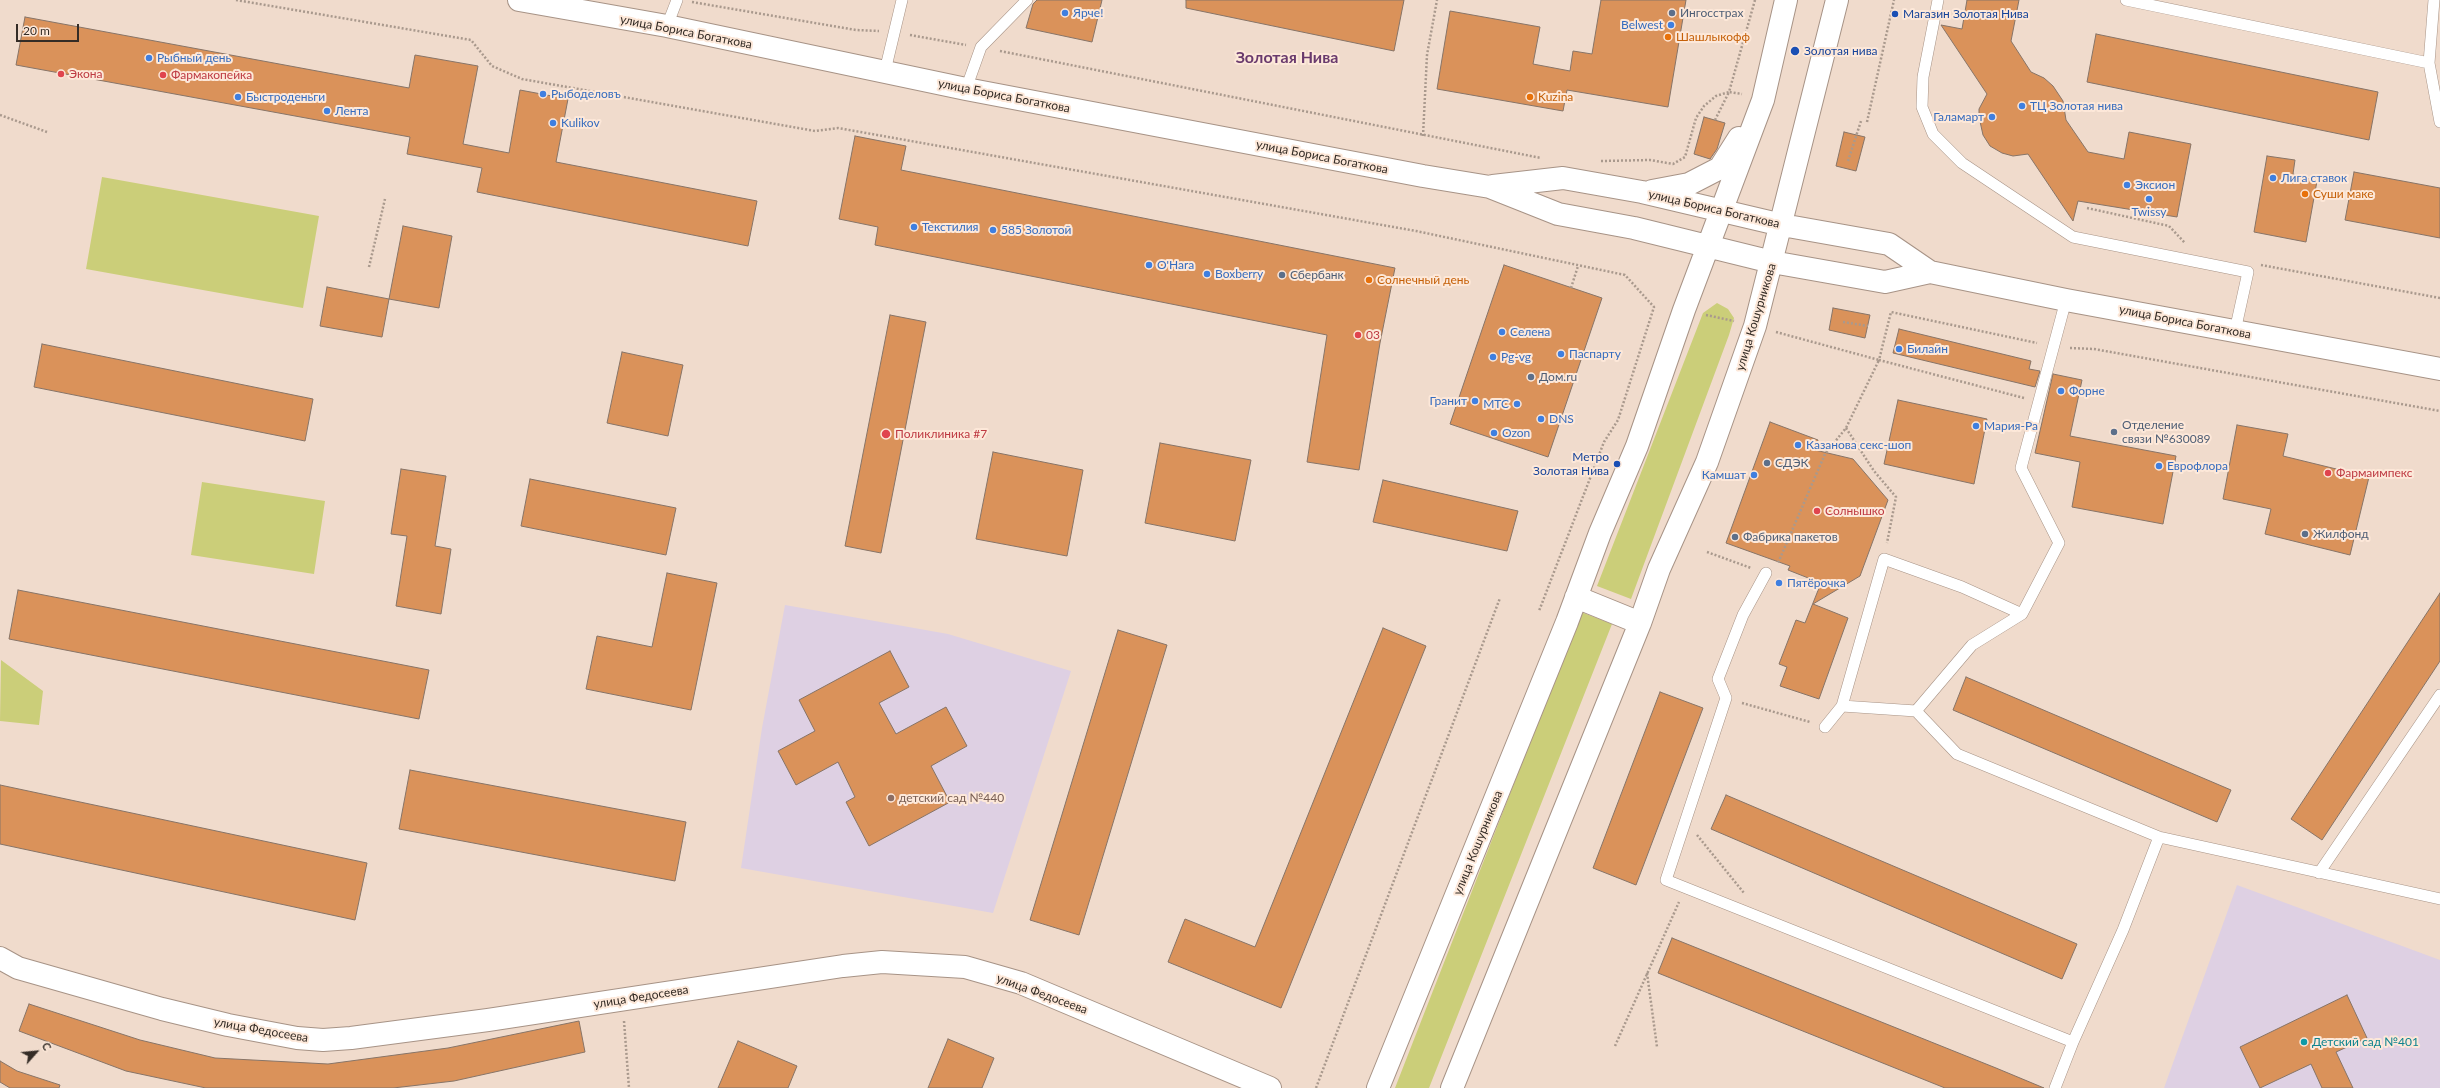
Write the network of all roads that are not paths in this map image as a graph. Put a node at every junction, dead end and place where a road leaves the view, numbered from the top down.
1 (518, 0) edge
2 (677, 0) edge
3 (902, 0) edge
4 (1027, 0) edge
5 (1786, 0) edge
6 (1838, 0) edge
7 (1938, 0) edge
8 (2126, 0) edge
9 (2434, 0) edge
10 (667, 26) junction
11 (2428, 63) junction
12 (886, 71) junction
13 (1767, 82) junction
14 (966, 89) junction
15 (2440, 122) edge
16 (1490, 186) junction
17 (1642, 192) junction
18 (1720, 212) junction
19 (1782, 225) junction
20 (1707, 248) junction
21 (1772, 262) junction
22 (1930, 272) junction
23 (2066, 300) junction
24 (2235, 331) junction
25 (2440, 369) edge
26 (1761, 572) road end
27 (1576, 597) junction
28 (2022, 614) junction
29 (1640, 623) junction
30 (2440, 695) edge
31 (1842, 706) junction
32 (1916, 711) junction
33 (1825, 727) road end
34 (2159, 837) junction
35 (2319, 873) junction
36 (2440, 899) edge
37 (0, 958) edge
38 (2073, 1042) junction
39 (1270, 1088) edge
40 (1378, 1088) edge
41 (1452, 1088) edge
42 (2055, 1088) edge

1 - 10 main road, улица Бориса Богаткова
2 - 10 lane
3 - 12 lane
4 - 14 lane
5 - 13 main road, улица Кошурникова
6 - 19 main road, улица Кошурникова
7 - 24 lane
8 - 11 lane
9 - 11 lane
10 - 12 main road, улица Бориса Богаткова
11 - 15 lane
12 - 14 main road, улица Бориса Богаткова
13 - 17 main road
13 - 18 main road, улица Кошурникова
14 - 16 main road, улица Бориса Богаткова
16 - 17 main road, улица Бориса Богаткова
16 - 20 main road, улица Бориса Богаткова
17 - 18 main road, улица Бориса Богаткова
18 - 19 main road, улица Бориса Богаткова
18 - 20 main road, улица Кошурникова
19 - 21 main road, улица Кошурникова
19 - 22 main road, улица Бориса Богаткова
20 - 21 main road, улица Бориса Богаткова
20 - 27 main road, улица Кошурникова
21 - 22 main road, улица Бориса Богаткова
21 - 29 main road, улица Кошурникова
22 - 23 main road, улица Бориса Богаткова
23 - 24 main road, улица Бориса Богаткова
23 - 28 lane
24 - 25 main road, улица Бориса Богаткова
26 - 38 lane
27 - 29 main road
27 - 40 main road, улица Кошурникова
28 - 31 lane
28 - 32 lane
29 - 41 main road, улица Кошурникова
30 - 35 lane
31 - 32 lane
31 - 33 lane
32 - 34 lane
34 - 35 lane
34 - 38 lane
35 - 36 lane
37 - 39 main road, улица Федосеева
38 - 42 lane

